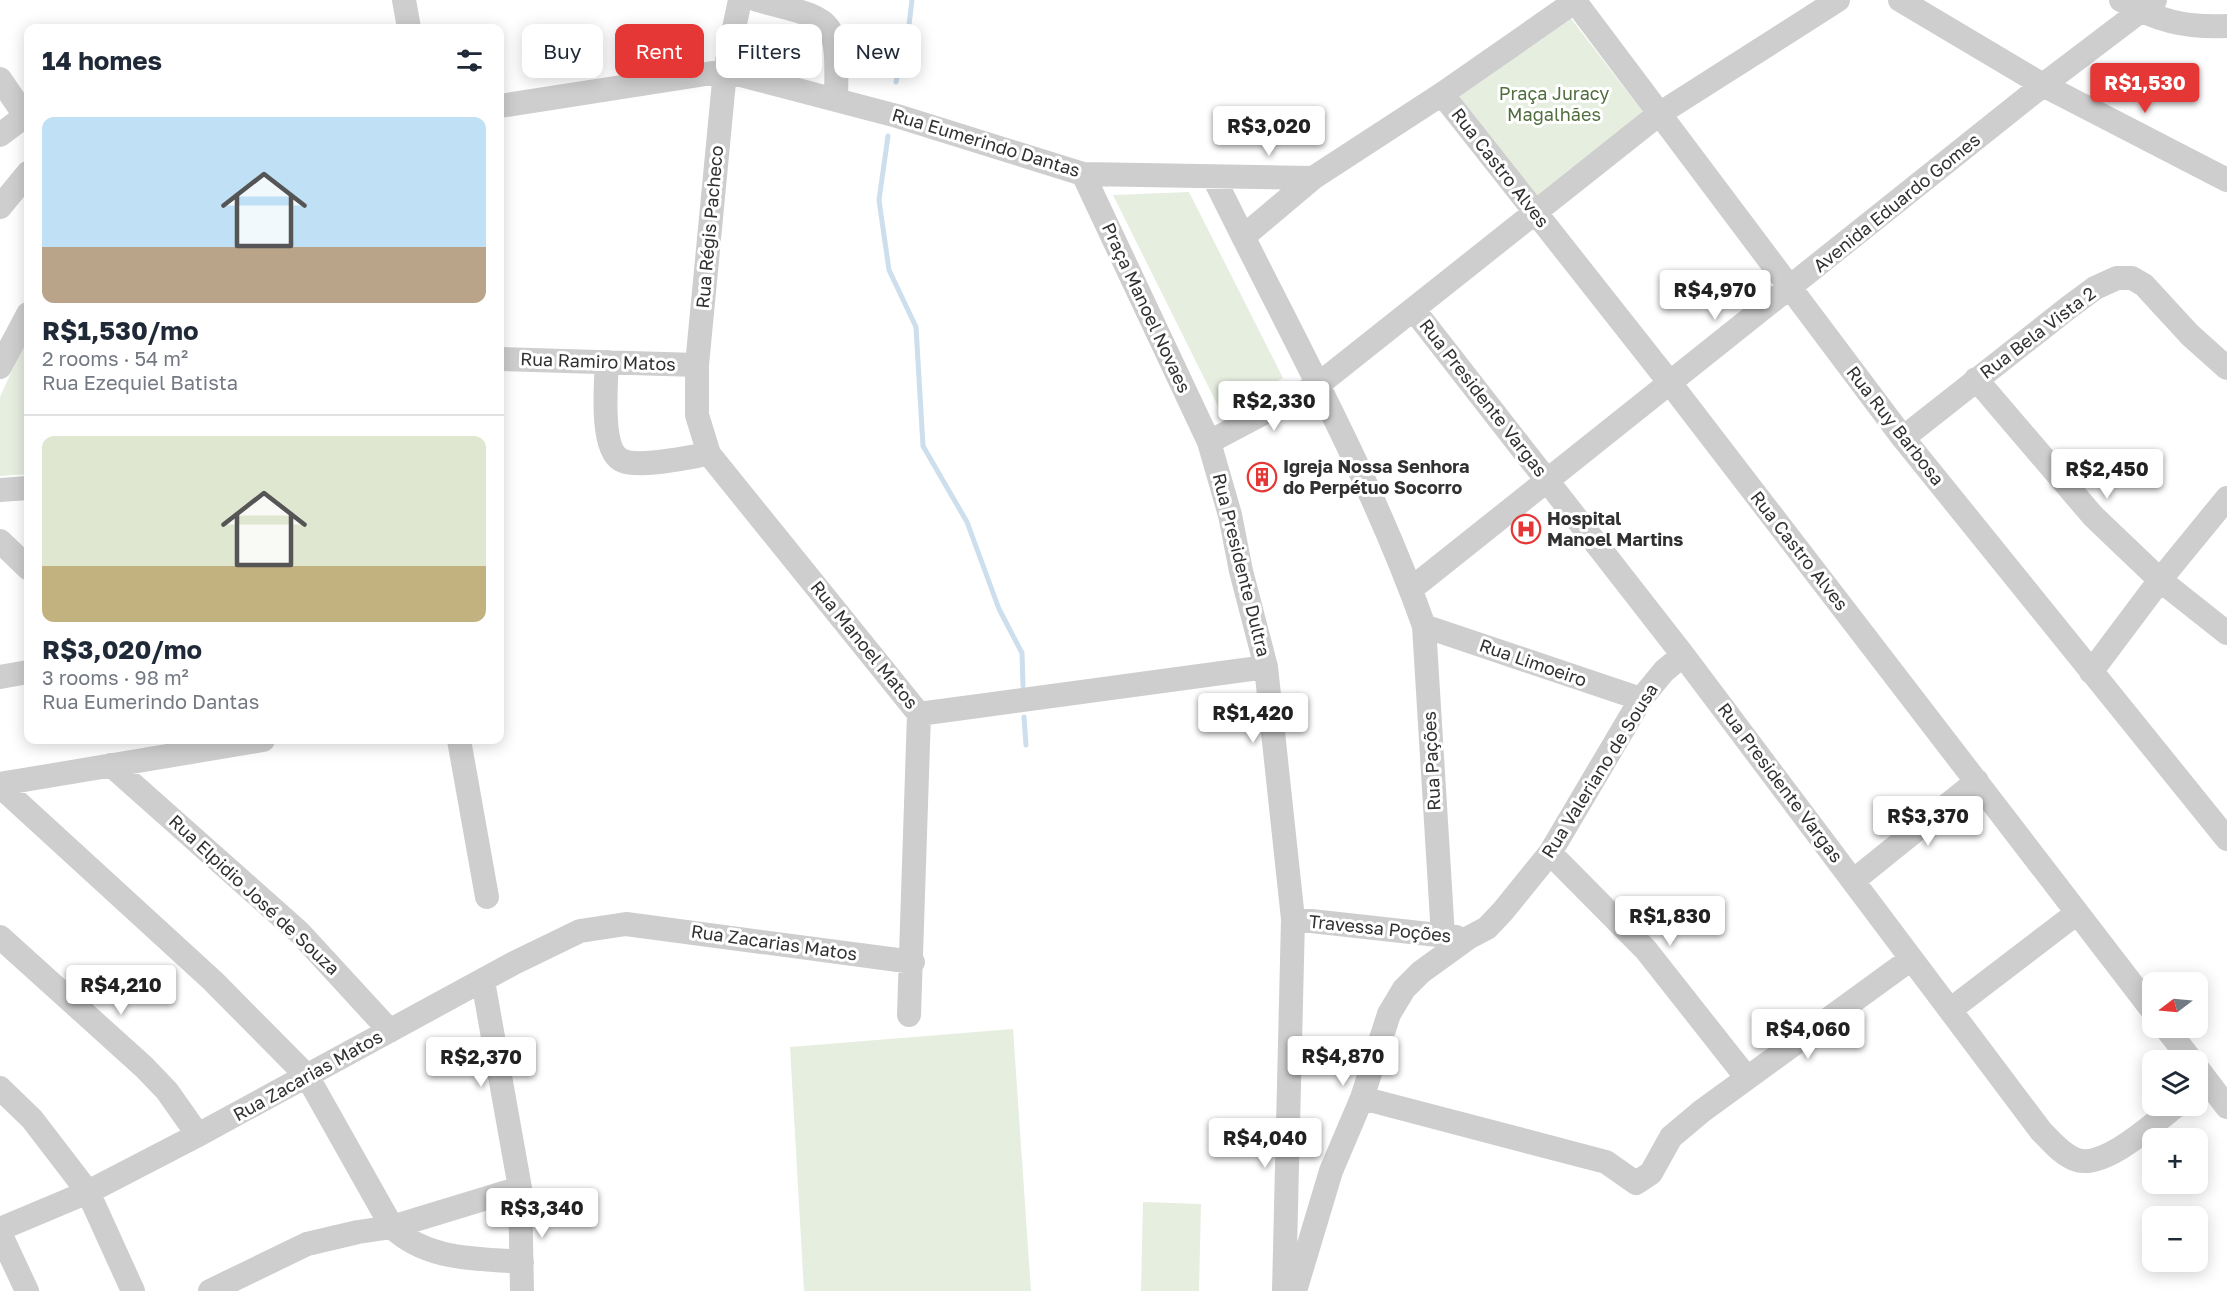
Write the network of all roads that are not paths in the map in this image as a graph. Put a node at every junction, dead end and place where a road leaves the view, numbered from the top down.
1 (404, 0) edge
2 (740, 0) edge
3 (757, 0) edge
4 (1900, 0) edge
5 (1575, 1) edge
6 (1827, 2) edge
7 (2139, 4) edge
8 (408, 24) edge
9 (735, 24) edge
10 (2227, 26) edge
11 (716, 72) edge
12 (724, 78) edge
13 (753, 78) edge
14 (0, 80) edge
15 (2043, 85) junction
16 (1442, 94) junction
17 (836, 99) junction
18 (504, 105) edge
19 (24, 114) edge
20 (1659, 114) junction
21 (24, 120) edge
22 (0, 135) edge
23 (1083, 174) junction
24 (24, 178) edge
25 (1214, 178) junction
26 (1313, 178) junction
27 (2227, 180) edge
28 (0, 207) edge
29 (1537, 214) junction
30 (1243, 237) junction
31 (1790, 289) junction
32 (1413, 310) junction
33 (24, 322) edge
34 (504, 359) edge
35 (607, 362) junction
36 (697, 365) junction
37 (0, 367) edge
38 (2227, 368) edge
39 (1976, 379) junction
40 (1670, 383) junction
41 (1319, 384) junction
42 (1903, 438) junction
43 (1214, 440) junction
44 (709, 454) junction
45 (1547, 480) junction
46 (24, 488) edge
47 (0, 490) edge
48 (2227, 498) edge
49 (0, 541) edge
50 (24, 564) edge
51 (2160, 580) junction
52 (1411, 589) junction
53 (1424, 626) junction
54 (2227, 633) edge
55 (1683, 655) junction
56 (1266, 668) junction
57 (2091, 672) junction
58 (24, 673) edge
59 (0, 677) edge
60 (1641, 699) junction
61 (919, 714) junction
62 (216, 744) edge
63 (460, 744) edge
64 (111, 765) junction
65 (1977, 781) junction
66 (0, 785) edge
67 (2227, 839) edge
68 (1550, 853) junction
69 (1853, 881) junction
70 (487, 897) dead end
71 (2078, 913) junction
72 (1293, 919) junction
73 (1443, 936) junction
74 (0, 937) edge
75 (1468, 938) junction
76 (1911, 959) junction
77 (913, 962) junction
78 (483, 981) junction
79 (2142, 997) edge
80 (1950, 1010) junction
81 (909, 1015) dead end
82 (390, 1031) junction
83 (2174, 1038) edge
84 (2183, 1050) edge
85 (307, 1076) junction
86 (1748, 1078) junction
87 (2208, 1087) edge
88 (0, 1088) edge
89 (1362, 1098) junction
90 (2227, 1107) edge
91 (2163, 1116) edge
92 (198, 1135) junction
93 (520, 1188) junction
94 (88, 1192) junction
95 (392, 1227) junction
96 (0, 1231) edge
97 (522, 1262) junction
98 (27, 1291) edge
99 (133, 1291) edge
100 (210, 1291) edge
101 (522, 1291) edge
102 (1284, 1291) edge
103 (1295, 1291) edge

1 - 8 street
2 - 9 street, Rua Régis Pacheco
3 - 17 street
4 - 15 street
5 - 16 street
5 - 20 street, Rua Ruy Barbosa
6 - 20 street
7 - 10 street
7 - 15 street, Avenida Eduardo Gomes
11 - 18 street
12 - 36 street, Rua Régis Pacheco
13 - 17 street, Rua Eumerindo Dantas
14 - 19 street
15 - 27 street
15 - 31 street, Avenida Eduardo Gomes
16 - 26 street
16 - 29 street, Rua Castro Alves
17 - 23 street, Rua Eumerindo Dantas
20 - 29 street
20 - 31 street, Rua Ruy Barbosa
21 - 22 street
23 - 25 street, Rua Eumerindo Dantas
23 - 43 street, Praça Manoel Novaes
24 - 28 street
25 - 26 street, Rua Eumerindo Dantas
25 - 30 street
26 - 30 street
29 - 32 street
29 - 40 street, Rua Castro Alves
30 - 41 street
31 - 40 street, Avenida Eduardo Gomes
31 - 42 street, Rua Ruy Barbosa
32 - 41 street
32 - 45 street, Rua Presidente Vargas
33 - 37 street
34 - 35 street, Rua Ramiro Matos
35 - 36 street, Rua Ramiro Matos
35 - 44 street
36 - 44 street, Rua Régis Pacheco
38 - 39 street, Rua Bela Vista 2
39 - 42 street, Rua Bela Vista 2
39 - 51 street
40 - 45 street, Avenida Eduardo Gomes
40 - 65 street, Rua Castro Alves
41 - 43 street
41 - 52 street, Rua Pações
42 - 57 street, Rua Ruy Barbosa
43 - 43 street
43 - 56 street, Rua Presidente Dultra
44 - 61 street, Rua Manoel Matos
45 - 52 street, Avenida Eduardo Gomes
45 - 55 street, Rua Presidente Vargas
46 - 47 street
48 - 51 street
49 - 50 street
51 - 54 street
51 - 57 street
52 - 53 street, Rua Pações
53 - 60 street, Rua Limoeiro
53 - 73 street, Rua Pações
55 - 60 street, Rua Valeriano de Sousa
55 - 69 street, Rua Presidente Vargas
56 - 61 street
56 - 72 street, Rua Presidente Dultra
57 - 67 street, Rua Ruy Barbosa
58 - 59 street
60 - 68 street, Rua Valeriano de Sousa
61 - 77 street, Rua Manoel Matos
62 - 64 street
63 - 70 street
64 - 66 street
64 - 82 street, Rua Elpidio José de Souza
65 - 69 street
65 - 71 street, Rua Castro Alves
66 - 85 street
68 - 75 street, Rua Valeriano de Sousa
68 - 86 street
69 - 76 street, Rua Presidente Vargas
71 - 79 street, Rua Castro Alves
71 - 80 street
72 - 73 street, Travessa Poções
72 - 102 street, Rua Presidente Dultra
73 - 75 street, Travessa Poções
74 - 92 street
75 - 89 street, Rua Valeriano de Sousa
76 - 80 street, Rua Presidente Vargas
76 - 86 street
77 - 78 street, Rua Zacarias Matos
77 - 81 street, Rua Manoel Matos
78 - 82 street, Rua Zacarias Matos
78 - 93 street
80 - 91 street, Rua Presidente Vargas
82 - 85 street, Rua Zacarias Matos
83 - 84 street
85 - 92 street, Rua Zacarias Matos
85 - 95 street
86 - 89 street
87 - 90 street
88 - 94 street
89 - 103 street, Rua Valeriano de Sousa
92 - 94 street, Rua Zacarias Matos
93 - 95 street
93 - 97 street
94 - 96 street, Rua Zacarias Matos
94 - 99 street
95 - 97 street
95 - 100 street
96 - 98 street
97 - 101 street

